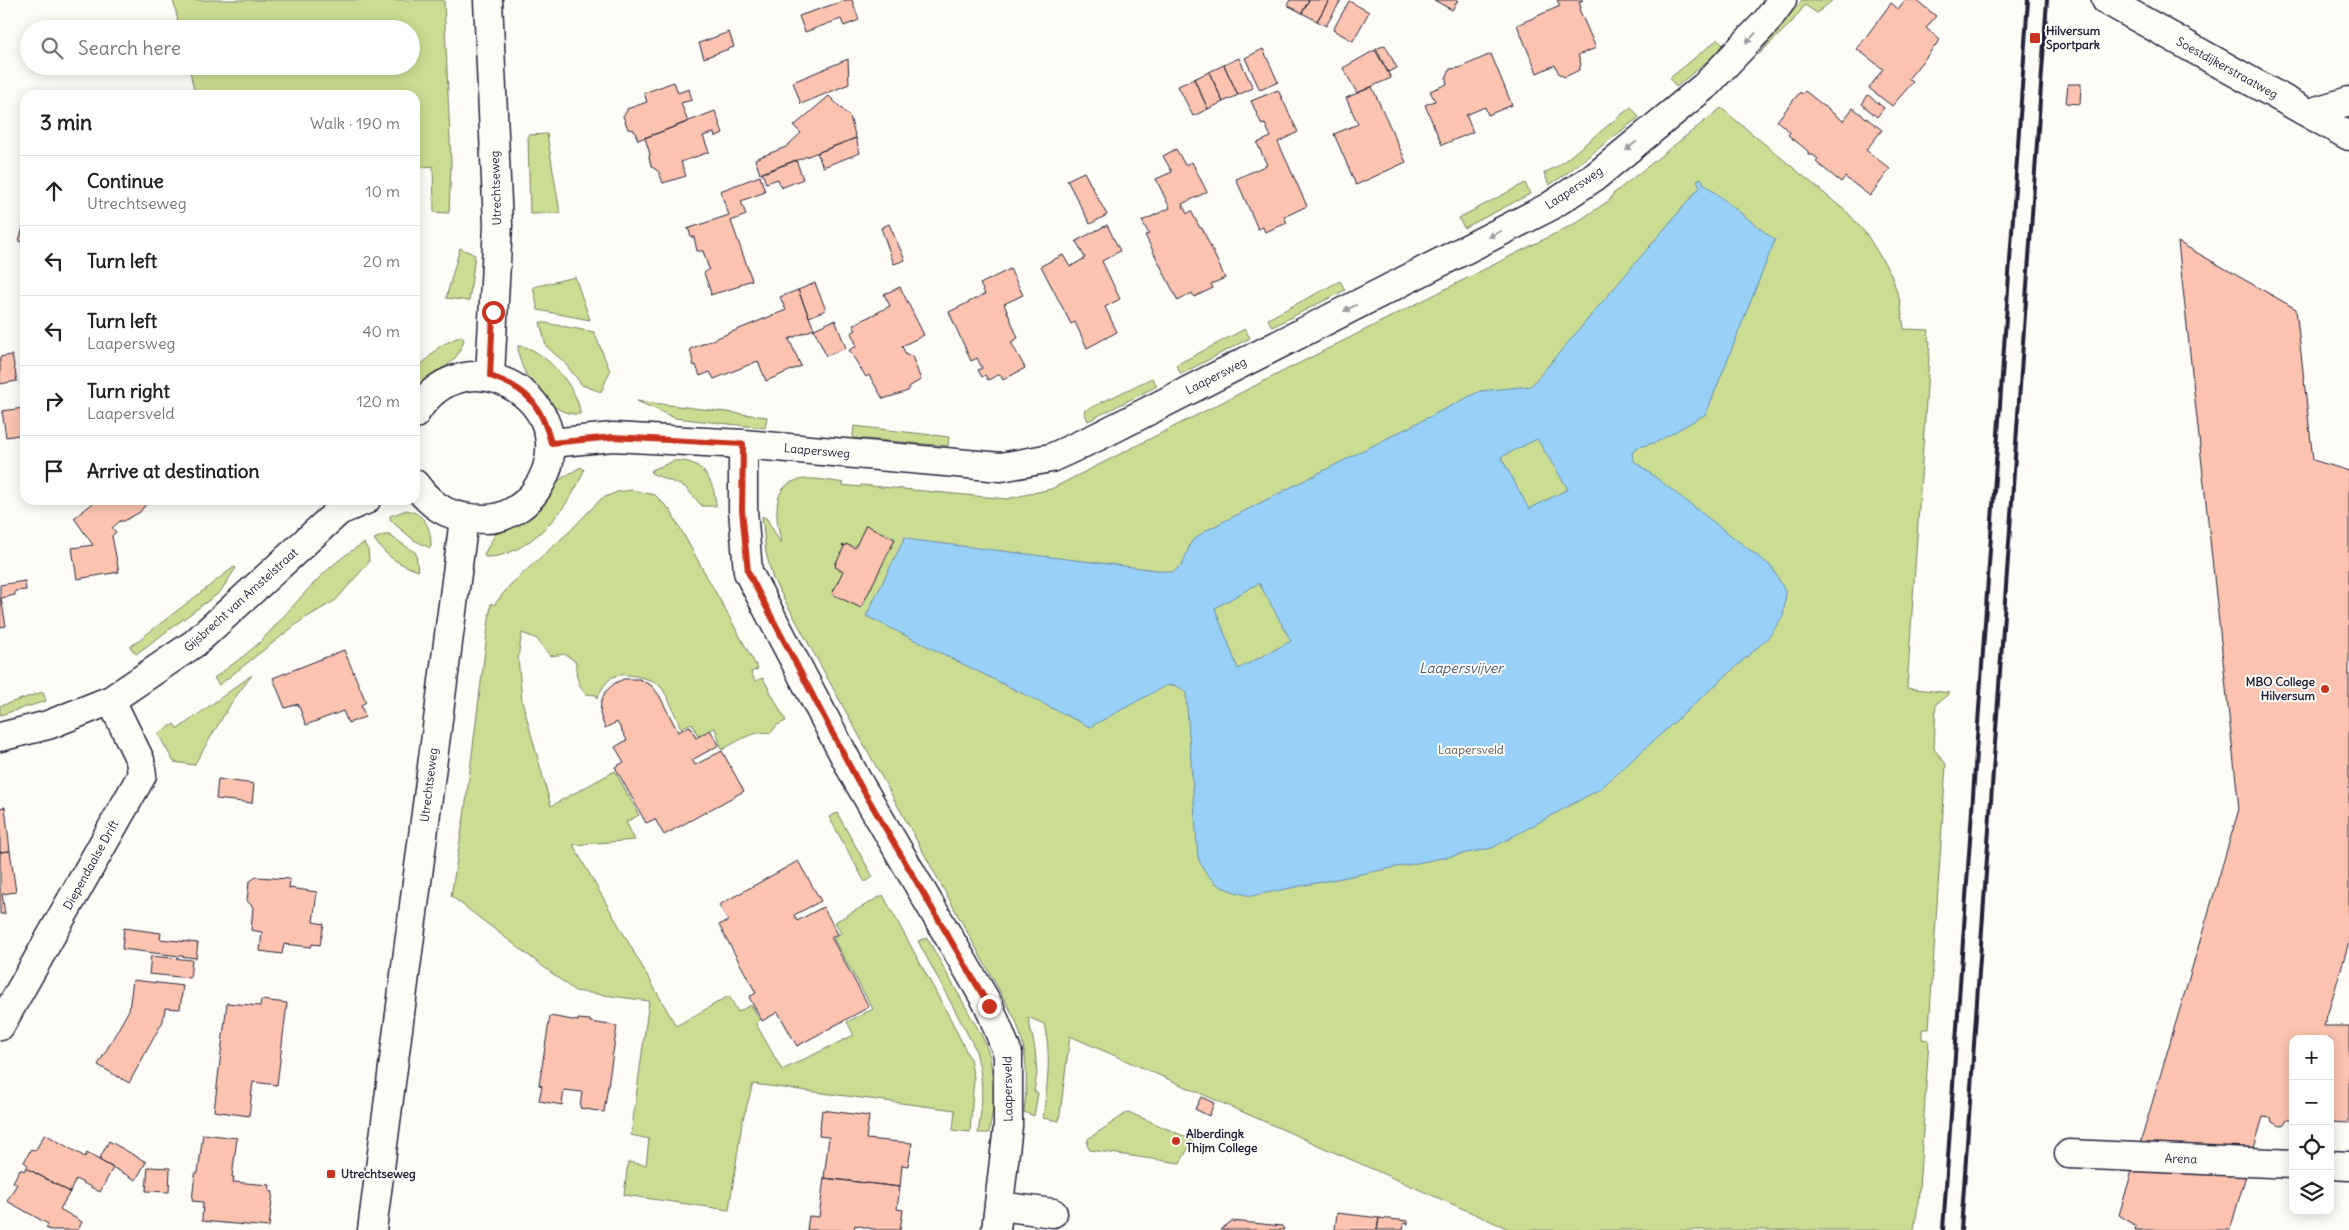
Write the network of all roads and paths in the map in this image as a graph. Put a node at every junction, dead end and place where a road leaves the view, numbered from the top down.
1 (488, 0) edge
2 (1782, 0) edge
3 (2106, 0) edge
4 (2349, 101) edge
5 (2309, 113) junction
6 (2349, 136) edge
7 (490, 376) junction
8 (420, 408) edge
9 (551, 443) junction
10 (743, 444) junction
11 (420, 490) edge
12 (354, 505) edge
13 (464, 519) junction
14 (111, 700) junction
15 (0, 737) edge
16 (0, 1026) edge
17 (2069, 1154) dead end
18 (2289, 1164) edge
19 (2334, 1165) edge
20 (2349, 1166) edge
21 (1053, 1213) dead end
22 (998, 1218) edge
23 (372, 1230) edge

1 - 7 street, Utrechtseweg
2 -> 10 street, Laapersweg
3 - 5 street, Soestdijkerstraatweg
4 - 5 street
5 - 6 street, Soestdijkerstraatweg
7 - 8 street
7 - 9 street
9 - 10 street, Laapersweg
9 - 13 street
10 - 22 street, Laapersveld
11 - 13 street
12 - 14 street, Gijsbrecht van Amstelstraat
13 - 23 street, Utrechtseweg
14 - 15 street, Gijsbrecht van Amstelstraat
14 - 16 street, Diependaalse Drift
17 - 18 street, Arena
19 - 20 street
21 - 22 street

